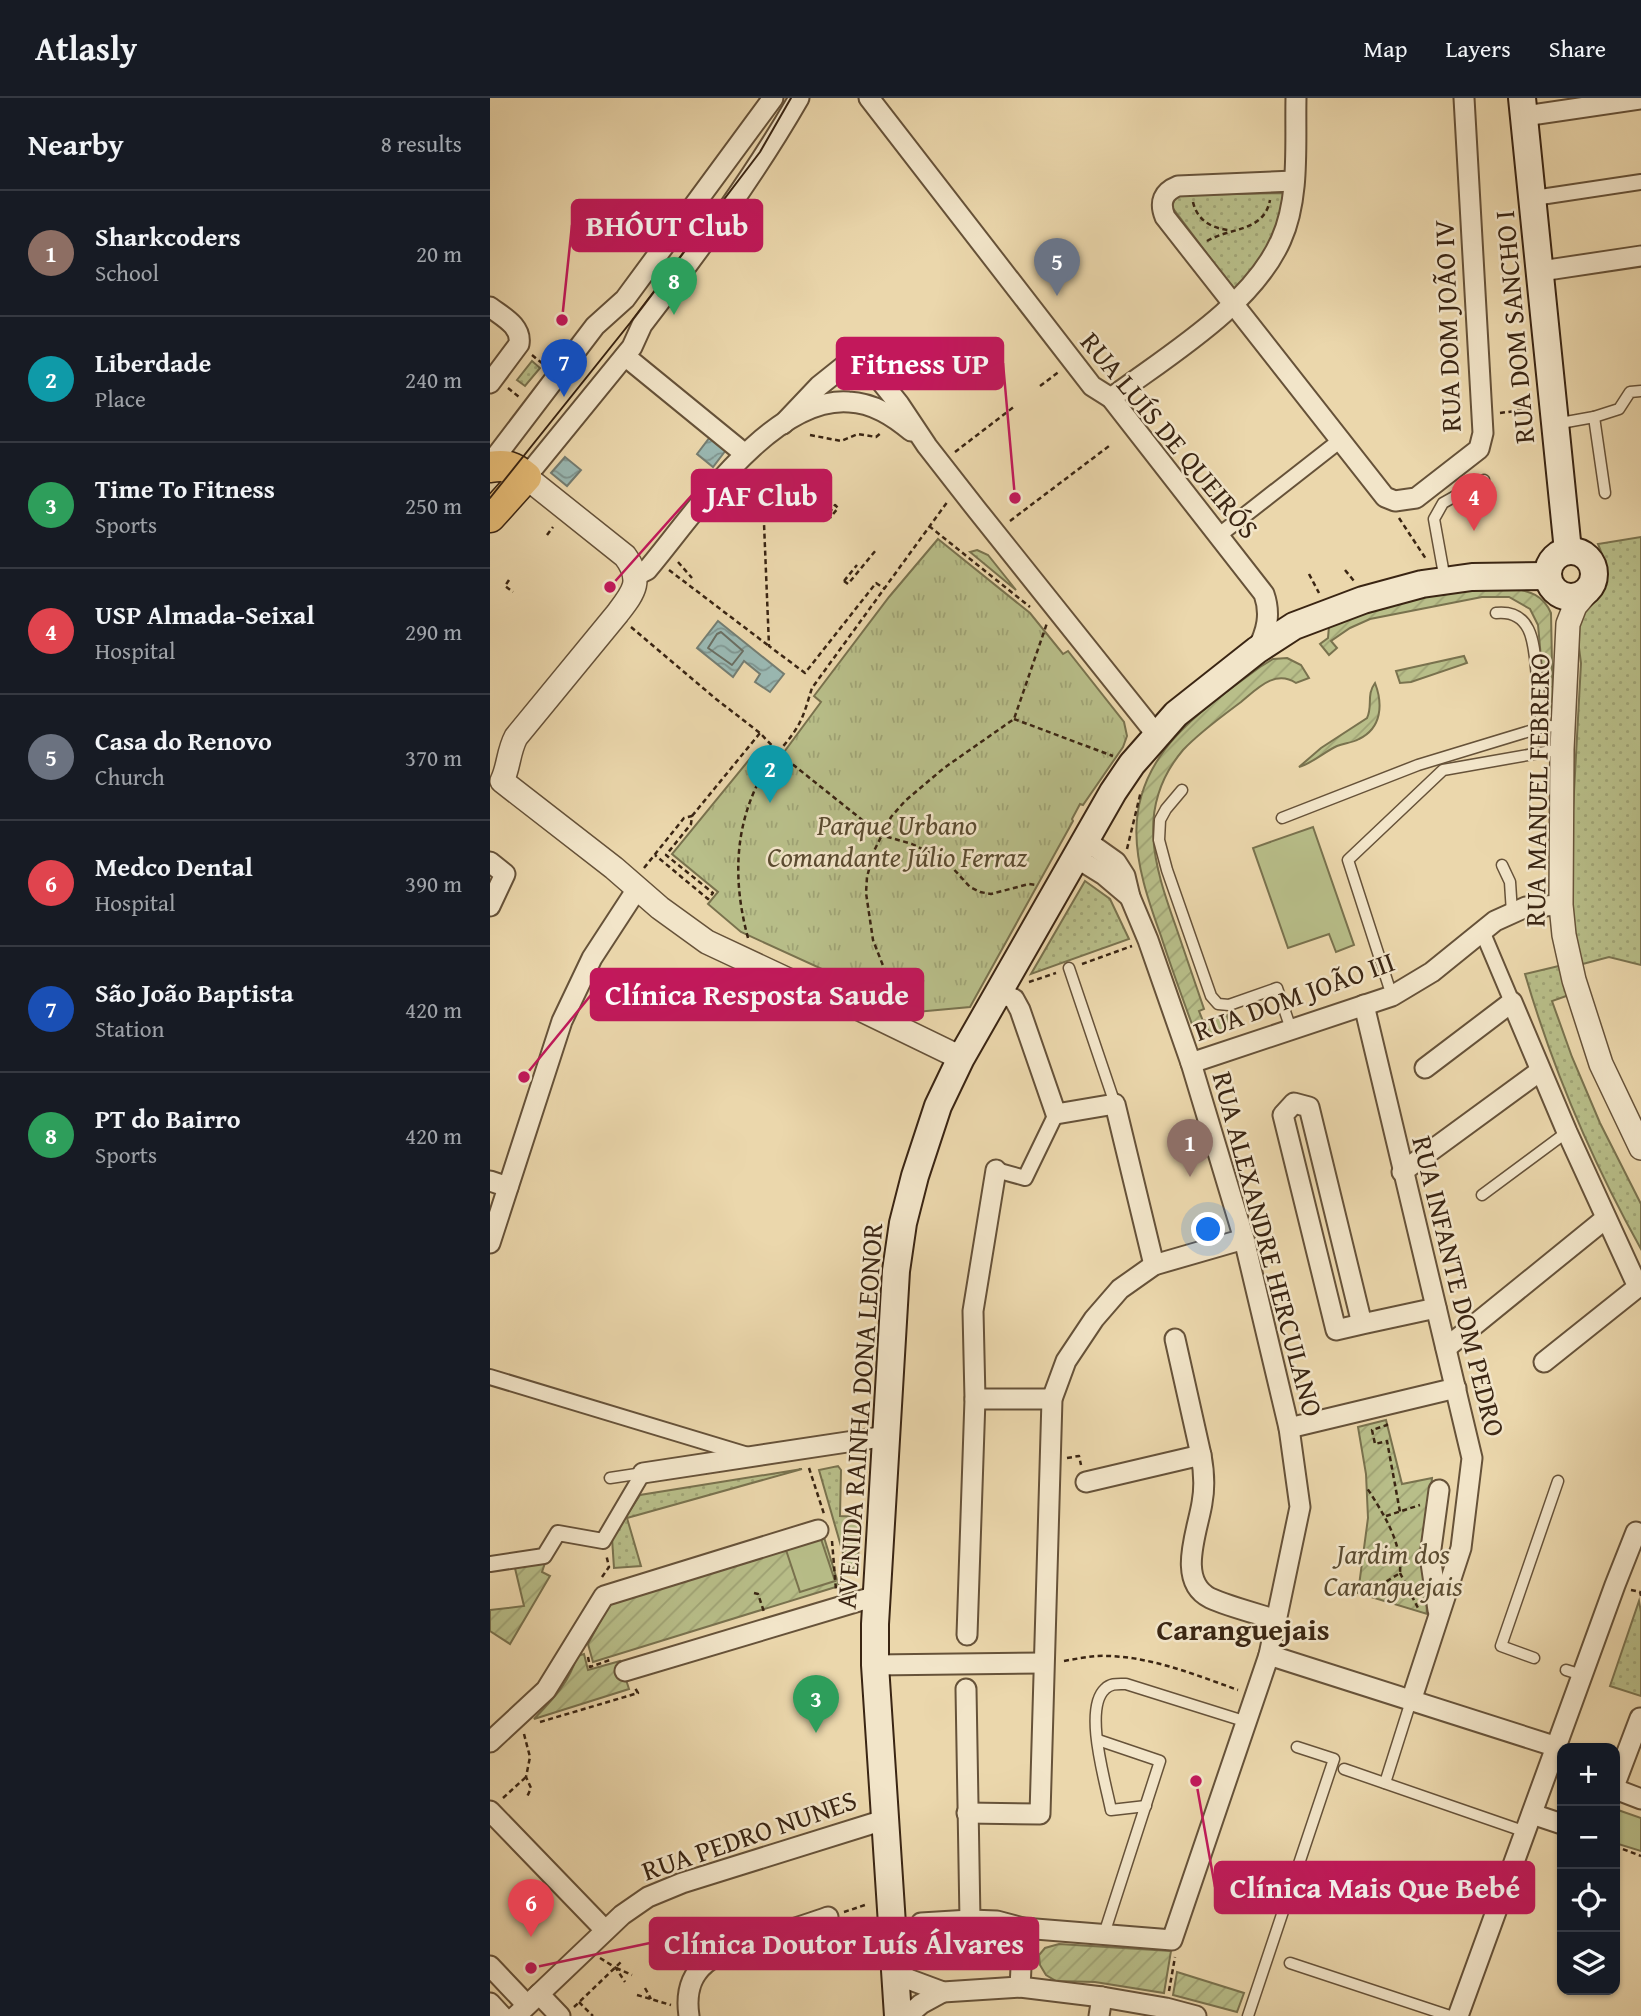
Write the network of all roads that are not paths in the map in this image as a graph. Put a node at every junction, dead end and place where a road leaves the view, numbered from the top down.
1 (773, 98) edge
2 (799, 98) edge
3 (869, 98) edge
4 (1296, 98) edge
5 (1464, 98) edge
6 (1641, 99) edge
7 (1523, 107) edge
8 (1294, 181) junction
9 (1641, 182) edge
10 (1534, 198) junction
11 (1641, 256) edge
12 (1541, 271) junction
13 (1234, 305) junction
14 (490, 307) edge
15 (625, 356) junction
16 (492, 380) edge
17 (1641, 391) edge
18 (1111, 398) junction
19 (1554, 415) junction
20 (1594, 417) junction
21 (783, 424) junction
22 (1342, 439) junction
23 (927, 446) junction
24 (745, 454) junction
25 (490, 466) edge
26 (527, 477) junction
27 (1484, 480) dead end
28 (1605, 494) dead end
29 (490, 517) edge
30 (1219, 536) junction
31 (1569, 551) junction
32 (1438, 573) junction
33 (635, 576) junction
34 (1548, 576) junction
35 (1587, 592) junction
36 (1496, 612) dead end
37 (1257, 650) junction
38 (1156, 734) junction
39 (1556, 734) junction
40 (496, 784) edge
41 (1182, 789) dead end
42 (1282, 818) dead end
43 (1080, 849) junction
44 (490, 862) edge
45 (1502, 865) dead end
46 (639, 880) junction
47 (1130, 897) junction
48 (1560, 905) junction
49 (490, 906) edge
50 (1512, 913) junction
51 (1482, 931) junction
52 (1069, 968) dead end
53 (999, 992) junction
54 (1392, 996) junction
55 (1512, 1002) junction
56 (1364, 1005) junction
57 (1290, 1029) junction
58 (961, 1058) junction
59 (1191, 1062) junction
60 (1426, 1068) dead end
61 (1540, 1072) junction
62 (1115, 1104) junction
63 (1056, 1114) junction
64 (1567, 1132) junction
65 (1641, 1148) edge
66 (996, 1170) joint
67 (1402, 1172) junction
68 (499, 1184) edge
69 (1482, 1195) dead end
70 (1605, 1219) junction
71 (1244, 1239) junction
72 (490, 1244) edge
73 (1154, 1265) junction
74 (1436, 1308) junction
75 (1362, 1324) junction
76 (1175, 1339) dead end
77 (1446, 1348) junction
78 (1544, 1362) dead end
79 (490, 1377) edge
80 (1456, 1388) junction
81 (975, 1399) junction
82 (1052, 1399) junction
83 (1289, 1428) junction
84 (887, 1436) junction
85 (1201, 1455) junction
86 (752, 1457) junction
87 (643, 1473) junction
88 (610, 1478) dead end
89 (1558, 1481) dead end
90 (1086, 1482) dead end
91 (1434, 1496) road end
92 (825, 1527) road end
93 (1636, 1532) dead end
94 (490, 1564) edge
95 (876, 1596) junction
96 (1429, 1614) junction
97 (1276, 1620) junction
98 (967, 1635) dead end
99 (1269, 1655) junction
100 (1534, 1658) dead end
101 (1043, 1663) junction
102 (875, 1665) junction
103 (625, 1671) road end
104 (966, 1689) dead end
105 (1410, 1700) junction
106 (1641, 1720) edge
107 (1247, 1722) junction
108 (1098, 1740) junction
109 (490, 1742) edge
110 (1297, 1747) dead end
111 (1556, 1747) junction
112 (1345, 1769) dead end
113 (1620, 1771) edge
114 (1385, 1783) junction
115 (1620, 1792) edge
116 (1641, 1799) edge
117 (1146, 1806) junction
118 (494, 1807) edge
119 (967, 1813) junction
120 (887, 1819) junction
121 (1529, 1823) junction
122 (1557, 1824) edge
123 (828, 1917) road end
124 (970, 1920) junction
125 (921, 1923) dead end
126 (1023, 1928) junction
127 (605, 1930) junction
128 (1104, 1934) junction
129 (1290, 1963) dead end
130 (490, 1966) edge
131 (895, 1967) junction
132 (1020, 1987) junction
133 (943, 1992) junction
134 (490, 2003) edge
135 (527, 2005) edge
136 (1101, 2007) edge
137 (688, 2012) edge
138 (564, 2014) edge
139 (502, 2016) edge
140 (898, 2016) edge
141 (908, 2016) edge
142 (1196, 2016) edge
143 (1248, 2016) edge
144 (1450, 2016) edge
145 (1458, 2016) edge

1 - 25 street
2 - 15 street
3 - 18 street, RUA LUÍS DE QUEIRÓS
4 - 8 street
5 - 22 street, RUA DOM JOÃO IV
6 - 7 street
7 - 10 main road, RUA DOM SANCHO I
8 - 13 street
8 - 13 street
9 - 10 street
10 - 12 main road, RUA DOM SANCHO I
11 - 12 street
12 - 19 main road, RUA DOM SANCHO I
13 - 18 street
13 - 22 street
14 - 16 street
15 - 24 street
15 - 26 street
17 - 20 lane
18 - 30 street, RUA LUÍS DE QUEIRÓS
19 - 20 lane
19 - 31 main road, RUA DOM SANCHO I
20 - 28 lane
21 - 23 street
21 - 23 street
21 - 24 street
22 - 30 street
23 - 38 street
24 - 33 street
25 - 26 main road
26 - 29 main road
26 - 33 street
27 - 32 lane
30 - 37 street, RUA LUÍS DE QUEIRÓS
31 - 34 main road
31 - 35 main road
32 - 34 main road, AVENIDA RAINHA DONA LEONOR
32 - 37 main road, AVENIDA RAINHA DONA LEONOR
33 - 40 street
34 - 35 main road
35 - 39 street, RUA MANUEL FEBRERO
36 - 39 lane
37 - 38 main road, AVENIDA RAINHA DONA LEONOR
38 - 43 main road, AVENIDA RAINHA DONA LEONOR
39 - 42 lane
39 - 48 street, RUA MANUEL FEBRERO
39 - 54 lane
40 - 46 street
41 - 57 lane
43 - 47 street, RUA ALEXANDRE HERCULANO
43 - 47 street, RUA ALEXANDRE HERCULANO
43 - 53 main road, AVENIDA RAINHA DONA LEONOR
44 - 49 street
45 - 50 lane
46 - 58 street
46 - 68 street
47 - 59 street, RUA ALEXANDRE HERCULANO
48 - 50 street, RUA DOM JOÃO III
48 - 65 street, RUA MANUEL FEBRERO
50 - 51 street, RUA DOM JOÃO III
51 - 54 street, RUA DOM JOÃO III
51 - 55 street
52 - 62 lane
53 - 58 main road, AVENIDA RAINHA DONA LEONOR
53 - 63 street
54 - 56 street, RUA DOM JOÃO III
55 - 60 street
55 - 61 street
56 - 57 street, RUA DOM JOÃO III
56 - 67 street, RUA INFANTE DOM PEDRO
57 - 59 street, RUA DOM JOÃO III
58 - 84 main road, AVENIDA RAINHA DONA LEONOR
59 - 71 street, RUA ALEXANDRE HERCULANO
61 - 64 street
61 - 67 street
62 - 63 street
62 - 73 street
63 - 66 street
64 - 69 lane
64 - 70 street
66 - 81 street
67 - 74 street, RUA INFANTE DOM PEDRO
68 - 72 street
70 - 77 street
70 - 78 street
71 - 73 street
71 - 83 street, RUA ALEXANDRE HERCULANO
73 - 82 street
74 - 75 street
74 - 77 street, RUA INFANTE DOM PEDRO
75 - 75 street
76 - 85 street
77 - 80 street, RUA INFANTE DOM PEDRO
79 - 86 street
80 - 83 street
80 - 96 street, RUA INFANTE DOM PEDRO
81 - 82 street
81 - 98 street
82 - 101 street
83 - 97 street, RUA ALEXANDRE HERCULANO
84 - 86 street
84 - 95 main road, AVENIDA RAINHA DONA LEONOR
85 - 90 street
85 - 97 street
86 - 87 street
87 - 88 lane
87 - 94 street
89 - 100 lane
91 - 96 street
92 - 109 street
93 - 111 street
95 - 102 main road, AVENIDA RAINHA DONA LEONOR
95 - 103 street
96 - 105 street, RUA INFANTE DOM PEDRO
97 - 99 street, RUA ALEXANDRE HERCULANO
99 - 105 street
99 - 107 street, RUA ALEXANDRE HERCULANO
101 - 102 street
101 - 119 street
102 - 120 main road, AVENIDA RAINHA DONA LEONOR
104 - 119 street
105 - 111 street
105 - 114 lane
106 - 113 street
107 - 108 lane
107 - 128 street, RUA ALEXANDRE HERCULANO
108 - 117 lane
108 - 117 lane
110 - 143 lane
111 - 121 street
112 - 114 lane
114 - 121 lane
115 - 116 street
117 - 128 lane
118 - 127 street
119 - 124 street
120 - 127 street, RUA PEDRO NUNES
120 - 131 main road, AVENIDA RAINHA DONA LEONOR
121 - 122 street
121 - 145 street
123 - 137 street
124 - 125 street
124 - 126 street
126 - 128 street
126 - 132 street
127 - 135 street, RUA PEDRO NUNES
129 - 144 lane
130 - 135 street
131 - 133 street
131 - 140 main road, AVENIDA RAINHA DONA LEONOR
132 - 133 street
132 - 136 street
133 - 141 street
134 - 139 street
135 - 138 street
136 - 142 street

